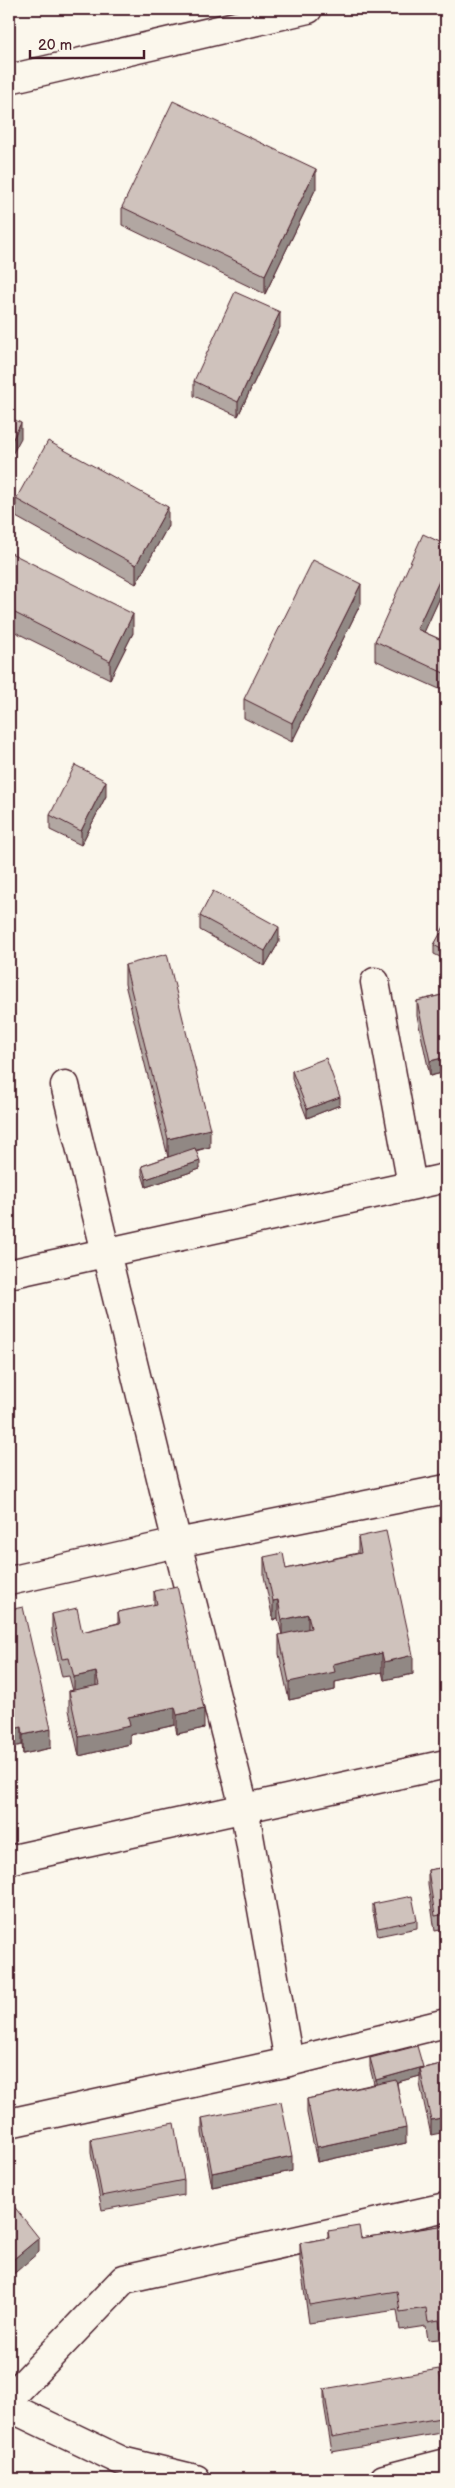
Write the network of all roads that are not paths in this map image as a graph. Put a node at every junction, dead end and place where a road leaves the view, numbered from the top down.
1 (308, 9) edge
2 (9, 79) edge
3 (375, 982) dead end
4 (66, 1084) dead end
5 (446, 1178) edge
6 (412, 1185) junction
7 (107, 1253) junction
8 (9, 1274) edge
9 (446, 1490) edge
10 (177, 1543) junction
11 (9, 1581) edge
12 (446, 1764) edge
13 (244, 1807) junction
14 (9, 1860) edge
15 (446, 2023) edge
16 (289, 2062) junction
17 (9, 2123) edge
18 (446, 2207) edge
19 (9, 2399) edge
20 (9, 2407) edge
21 (446, 2464) edge
22 (118, 2470) edge
23 (196, 2479) edge
24 (384, 2479) edge

1 - 2 street
3 - 6 street
4 - 7 street
5 - 6 street
6 - 7 street
7 - 8 street
7 - 10 street
9 - 10 street
10 - 11 street
10 - 13 street
12 - 13 street
13 - 14 street
13 - 16 street
15 - 16 street
16 - 17 street
18 - 19 street
20 - 22 street
21 - 24 street
22 - 23 street

